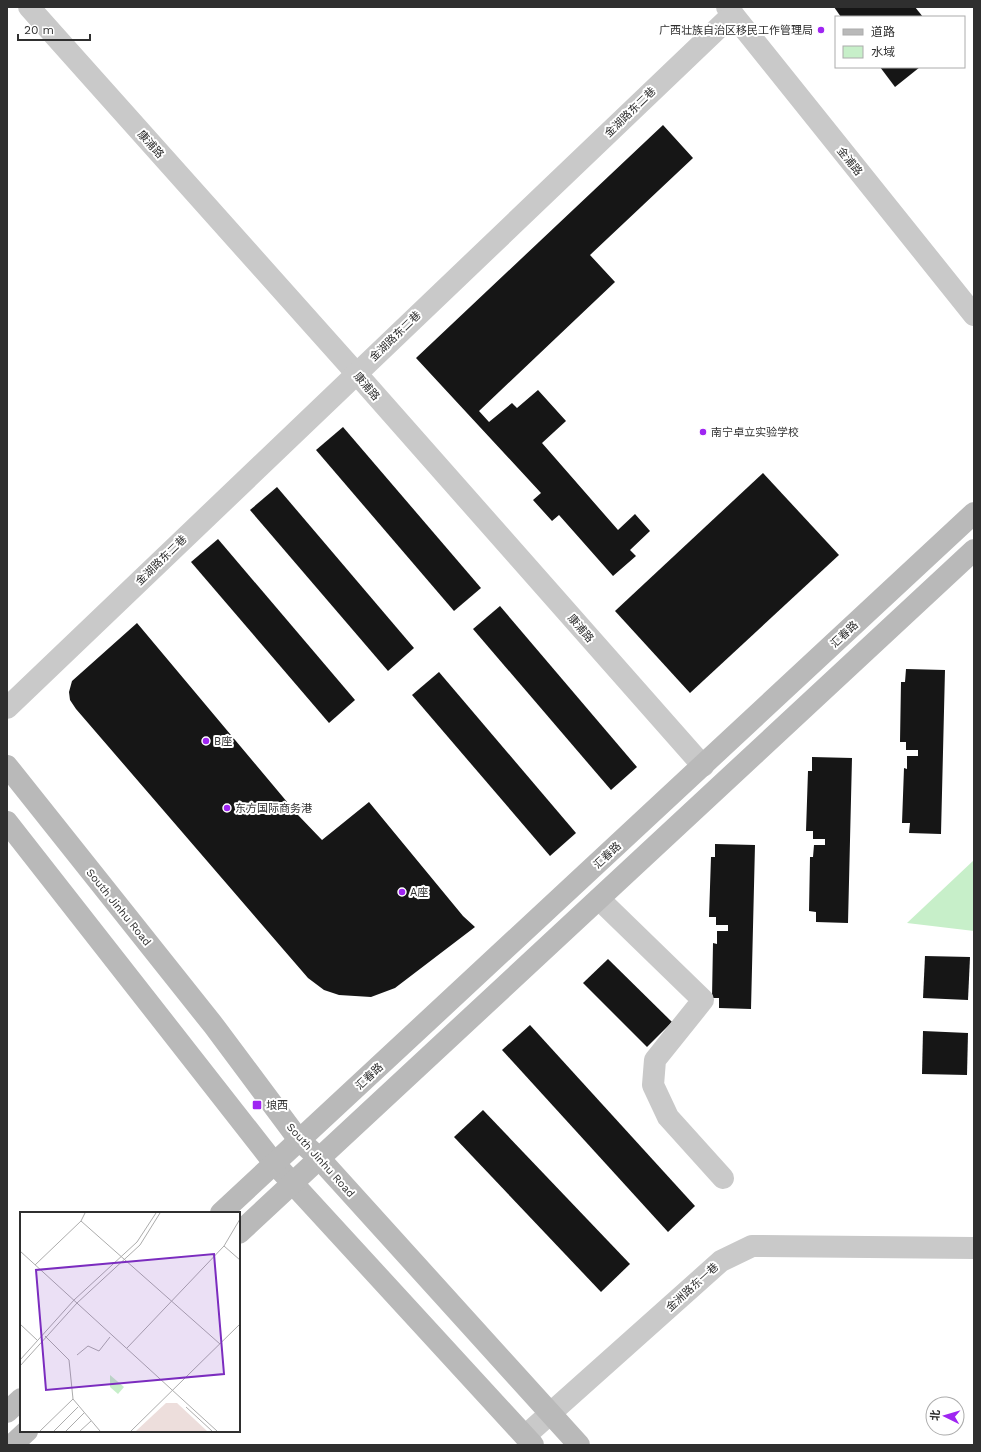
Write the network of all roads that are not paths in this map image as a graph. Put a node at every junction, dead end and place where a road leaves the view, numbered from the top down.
1 (29, 7) edge
2 (730, 11) edge
3 (974, 315) edge
4 (356, 373) junction
5 (974, 513) edge
6 (974, 550) edge
7 (7, 708) edge
8 (7, 766) edge
9 (703, 766) junction
10 (7, 822) edge
11 (599, 899) junction
12 (299, 1140) junction
13 (319, 1158) junction
14 (274, 1163) junction
15 (723, 1178) dead end
16 (292, 1183) junction
17 (222, 1212) edge
18 (240, 1232) edge
19 (974, 1248) edge
20 (20, 1400) edge
21 (7, 1412) edge
22 (551, 1413) junction
23 (26, 1432) edge
24 (529, 1441) edge
25 (12, 1445) edge
26 (579, 1445) edge

1 - 4 street, 康浦路
2 - 3 street, 金浦路
2 - 4 street, 金湖路东二巷
4 - 7 street, 金湖路东二巷
4 - 9 street, 康浦路
5 - 9 main road, 汇春路
6 - 11 main road
8 - 12 main road, South Jinhu Road
9 - 12 main road, 汇春路
10 - 14 main road
11 - 13 main road
11 - 15 street
12 - 13 main road, South Jinhu Road
12 - 14 main road, 汇春路
13 - 16 main road
13 - 22 main road, South Jinhu Road
14 - 16 main road
14 - 17 main road, 汇春路
16 - 18 main road
16 - 24 main road
19 - 22 street, 金洲路东一巷
20 - 21 main road
22 - 24 street, 金洲路东一巷
22 - 26 main road, South Jinhu Road
23 - 25 main road

